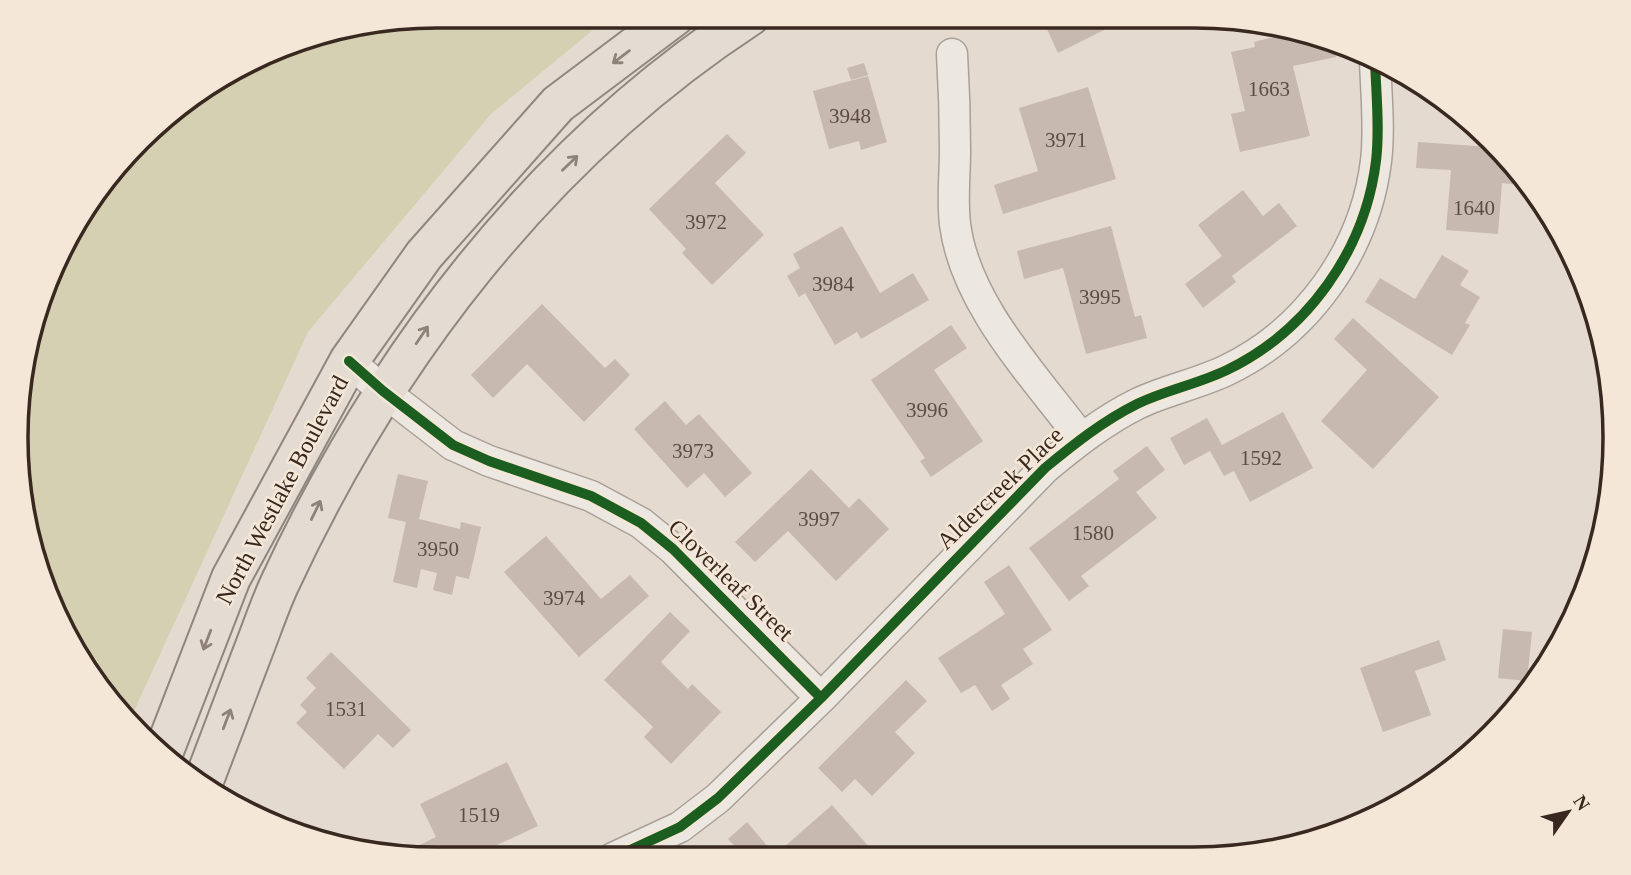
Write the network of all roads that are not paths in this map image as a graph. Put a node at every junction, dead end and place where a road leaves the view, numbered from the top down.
1 (659, 28) edge
2 (734, 28) edge
3 (952, 54) dead end
4 (1375, 70) edge
5 (349, 362) junction
6 (383, 391) junction
7 (1081, 438) junction
8 (821, 698) junction
9 (167, 745) edge
10 (206, 775) edge
11 (637, 847) edge

1 -> 5 main road, North Westlake Boulevard
6 -> 2 main road, North Westlake Boulevard
3 - 7 street
4 - 7 street, Aldercreek Place
5 - 6 street, Cloverleaf Street
5 -> 9 main road, North Westlake Boulevard
6 - 8 street, Cloverleaf Street
10 -> 6 main road, North Westlake Boulevard
7 - 8 street, Aldercreek Place
8 - 11 street, Aldercreek Place

